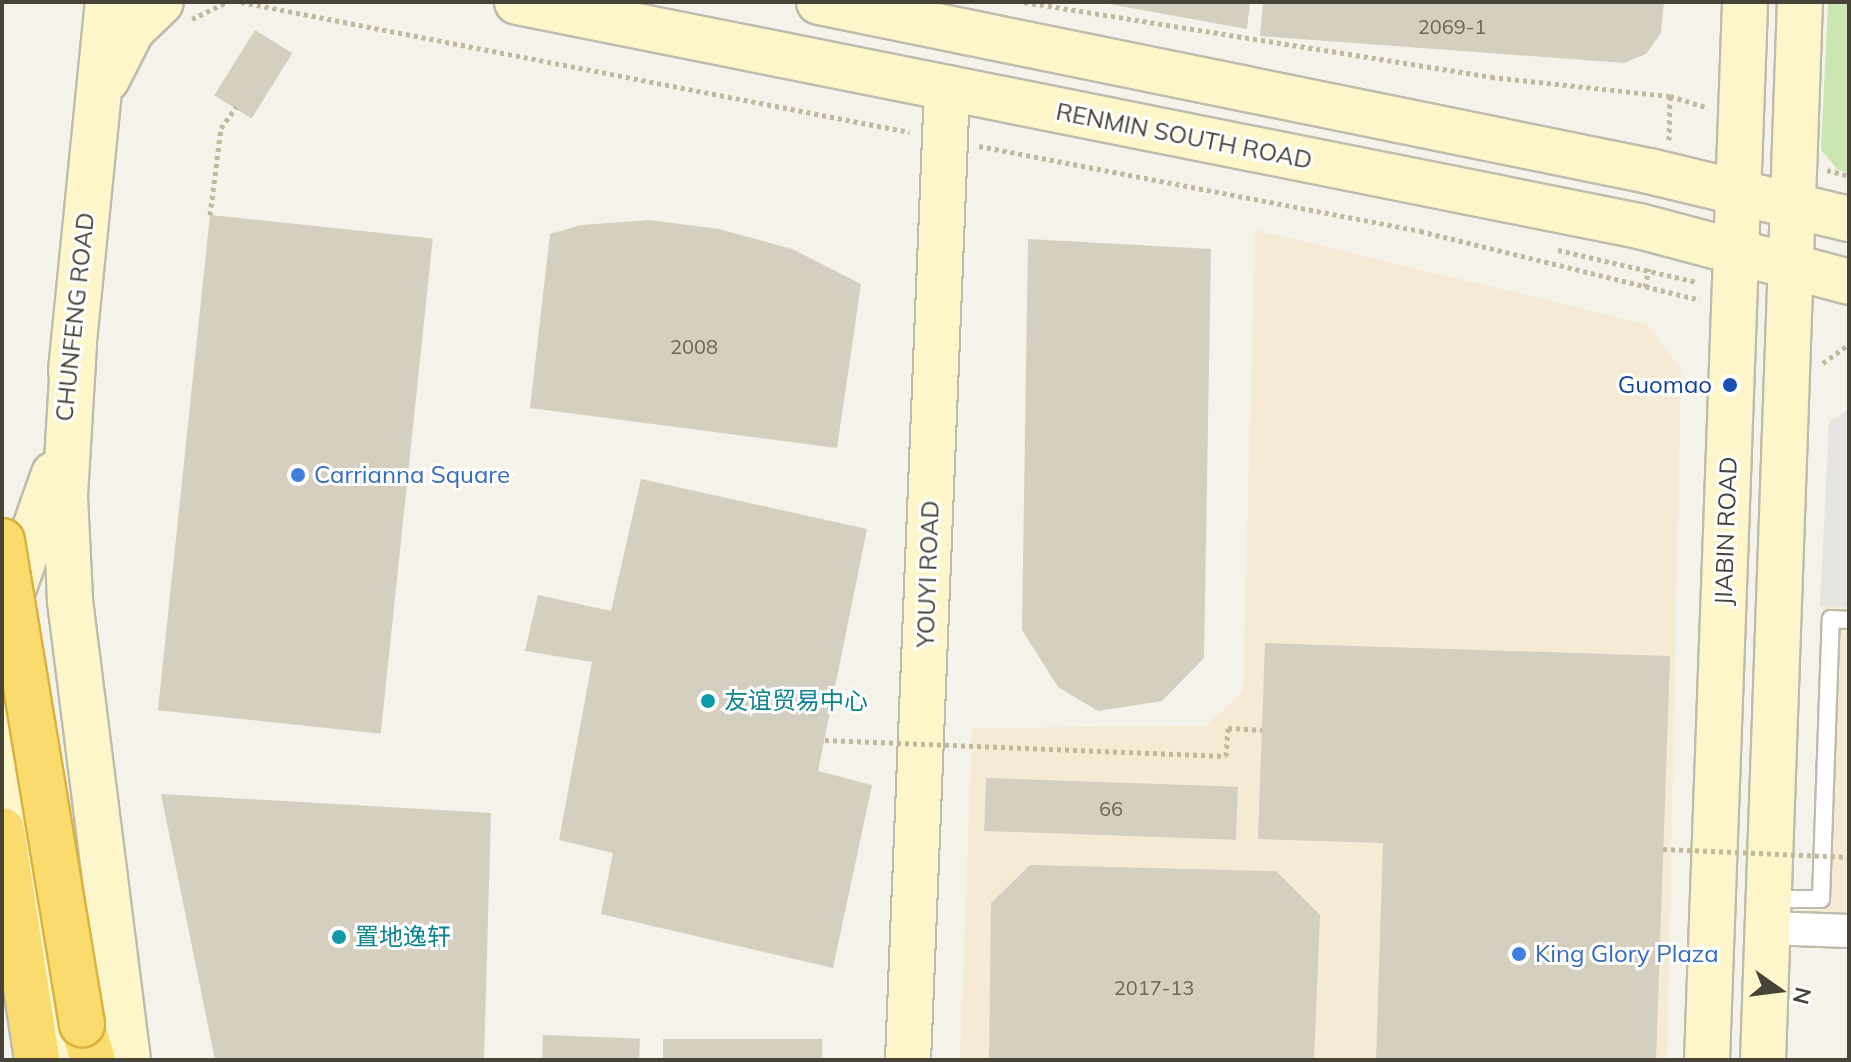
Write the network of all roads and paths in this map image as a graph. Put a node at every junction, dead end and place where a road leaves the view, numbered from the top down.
1 (108, 2) edge
2 (161, 2) edge
3 (241, 2) edge
4 (517, 2) edge
5 (1024, 2) edge
6 (1745, 2) edge
7 (1800, 2) edge
8 (831, 3) edge
9 (947, 88) junction
10 (236, 107) dead end
11 (97, 108) junction
12 (1740, 119) junction
13 (1796, 134) junction
14 (966, 149) junction
15 (1849, 176) edge
16 (1738, 191) junction
17 (1794, 205) junction
18 (210, 215) dead end
19 (1849, 219) edge
20 (1735, 250) junction
21 (1791, 266) junction
22 (1849, 282) edge
23 (1701, 315) dead end
24 (74, 344) junction
25 (2, 541) edge
26 (1849, 620) edge
27 (2, 622) edge
28 (2, 684) edge
29 (955, 729) dead end
30 (1262, 730) dead end
31 (825, 740) dead end
32 (953, 760) dead end
33 (2, 830) edge
34 (1663, 849) dead end
35 (1849, 857) edge
36 (1769, 913) junction
37 (1849, 931) edge
38 (66, 1050) edge
39 (128, 1060) edge
40 (908, 1060) edge
41 (1707, 1060) edge
42 (1763, 1060) edge

1 - 11 main road, CHUNFENG ROAD
2 - 11 main road
3 - 14 path
4 - 9 main road, RENMIN SOUTH ROAD
5 - 12 path
6 - 12 main road, JIABIN ROAD
7 - 13 main road
8 - 16 main road
9 - 14 main road, YOUYI ROAD
9 - 20 main road, RENMIN SOUTH ROAD
10 - 18 path
11 - 24 main road, CHUNFENG ROAD
12 - 16 main road, JIABIN ROAD
13 - 15 path
13 - 17 main road
14 - 23 path
14 - 40 main road, YOUYI ROAD
16 - 17 main road
16 - 20 main road, JIABIN ROAD
17 - 19 main road
17 - 21 main road
20 - 21 main road, RENMIN SOUTH ROAD
20 - 41 main road, JIABIN ROAD
21 - 22 main road, RENMIN SOUTH ROAD
21 - 36 main road
24 - 27 main road, CHUNFENG ROAD
24 - 39 main road
25 - 38 highway, bridge
26 - 36 lane
28 - 38 main road
29 - 32 path
30 - 31 path, bridge
33 - 38 highway
34 - 35 path, bridge
36 - 37 street
36 - 42 main road

